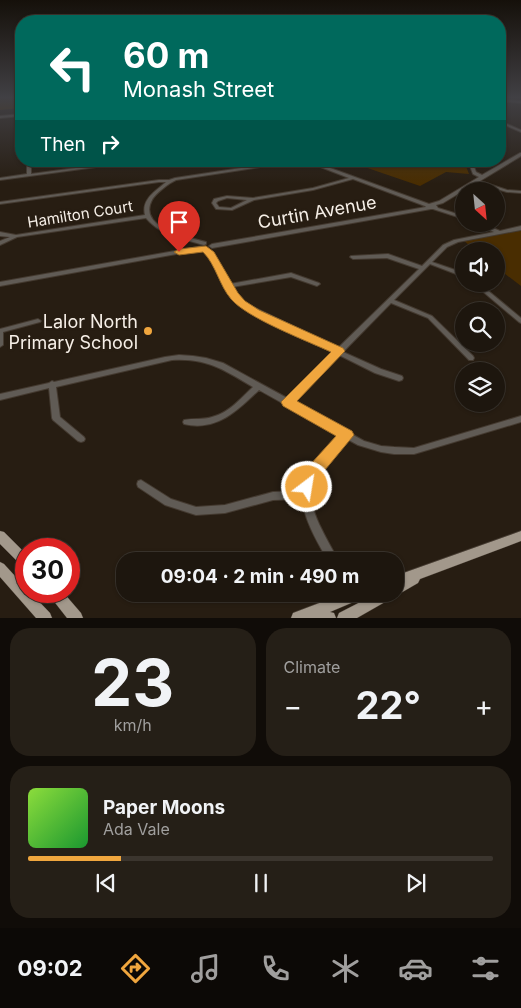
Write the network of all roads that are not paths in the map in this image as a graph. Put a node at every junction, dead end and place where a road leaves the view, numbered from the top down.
1 (509, 126) edge
2 (521, 131) edge
3 (521, 154) edge
4 (506, 163) edge
5 (29, 167) edge
6 (93, 167) edge
7 (259, 167) edge
8 (324, 167) edge
9 (472, 167) edge
10 (499, 167) edge
11 (85, 168) joint
12 (29, 175) junction
13 (482, 177) junction
14 (354, 178) junction
15 (0, 179) edge
16 (170, 181) junction
17 (476, 181) junction
18 (521, 192) edge
19 (253, 199) junction
20 (0, 203) edge
21 (432, 206) junction
22 (455, 215) edge
23 (147, 216) junction
24 (521, 228) edge
25 (505, 231) edge
26 (499, 232) edge
27 (0, 234) edge
28 (16, 236) junction
29 (0, 243) edge
30 (206, 247) junction
31 (353, 257) dead end
32 (428, 262) junction
33 (422, 268) junction
34 (455, 272) edge
35 (0, 284) edge
36 (317, 284) dead end
37 (228, 286) junction
38 (487, 292) edge
39 (390, 301) junction
40 (38, 321) dead end
41 (521, 321) edge
42 (0, 331) edge
43 (0, 345) edge
44 (338, 352) junction
45 (470, 358) dead end
46 (399, 378) dead end
47 (52, 384) junction
48 (259, 386) junction
49 (0, 396) edge
50 (288, 402) junction
51 (521, 419) edge
52 (187, 422) dead end
53 (346, 435) junction
54 (81, 439) dead end
55 (141, 484) dead end
56 (306, 495) junction
57 (0, 536) edge
58 (521, 536) edge
59 (15, 551) edge
60 (329, 552) edge
61 (0, 568) edge
62 (431, 570) junction
63 (404, 579) edge
64 (404, 585) edge
65 (336, 602) edge
66 (354, 602) edge
67 (372, 602) edge
68 (63, 603) edge
69 (357, 610) junction
70 (316, 611) junction
71 (45, 618) edge
72 (76, 618) edge
73 (298, 618) edge
74 (329, 618) edge
75 (344, 618) edge

1 - 2 street
3 - 4 street
5 - 12 street
6 - 11 street
7 - 16 street
8 - 14 street
9 - 13 street
10 - 13 street
11 - 12 street
12 - 15 street
13 - 17 street
14 - 19 street
14 - 21 street
16 - 20 street
16 - 23 street
17 - 18 street
17 - 21 street
19 - 19 street
21 - 22 street
21 - 30 street, Curtin Avenue
23 - 28 street, Hamilton Court
23 - 30 street
24 - 25 street
26 - 32 street
27 - 28 street, Hamilton Court
28 - 29 street, Hamilton Court
30 - 35 street, Curtin Avenue
30 - 37 street
31 - 33 street
32 - 33 street
32 - 34 street
33 - 39 street
36 - 37 street
37 - 44 street
38 - 41 street
39 - 44 street
39 - 45 street
40 - 42 street
42 - 43 street
44 - 46 street
44 - 50 street
47 - 48 street
47 - 49 street
47 - 54 street
48 - 50 street
48 - 52 street
50 - 53 street
51 - 53 street
53 - 56 street
55 - 56 street
56 - 60 street
57 - 59 main road
58 - 62 main road
61 - 71 main road
62 - 63 main road
62 - 64 main road
65 - 70 main road
66 - 69 main road
67 - 69 main road
68 - 72 main road
69 - 75 main road
70 - 73 main road
70 - 74 main road

